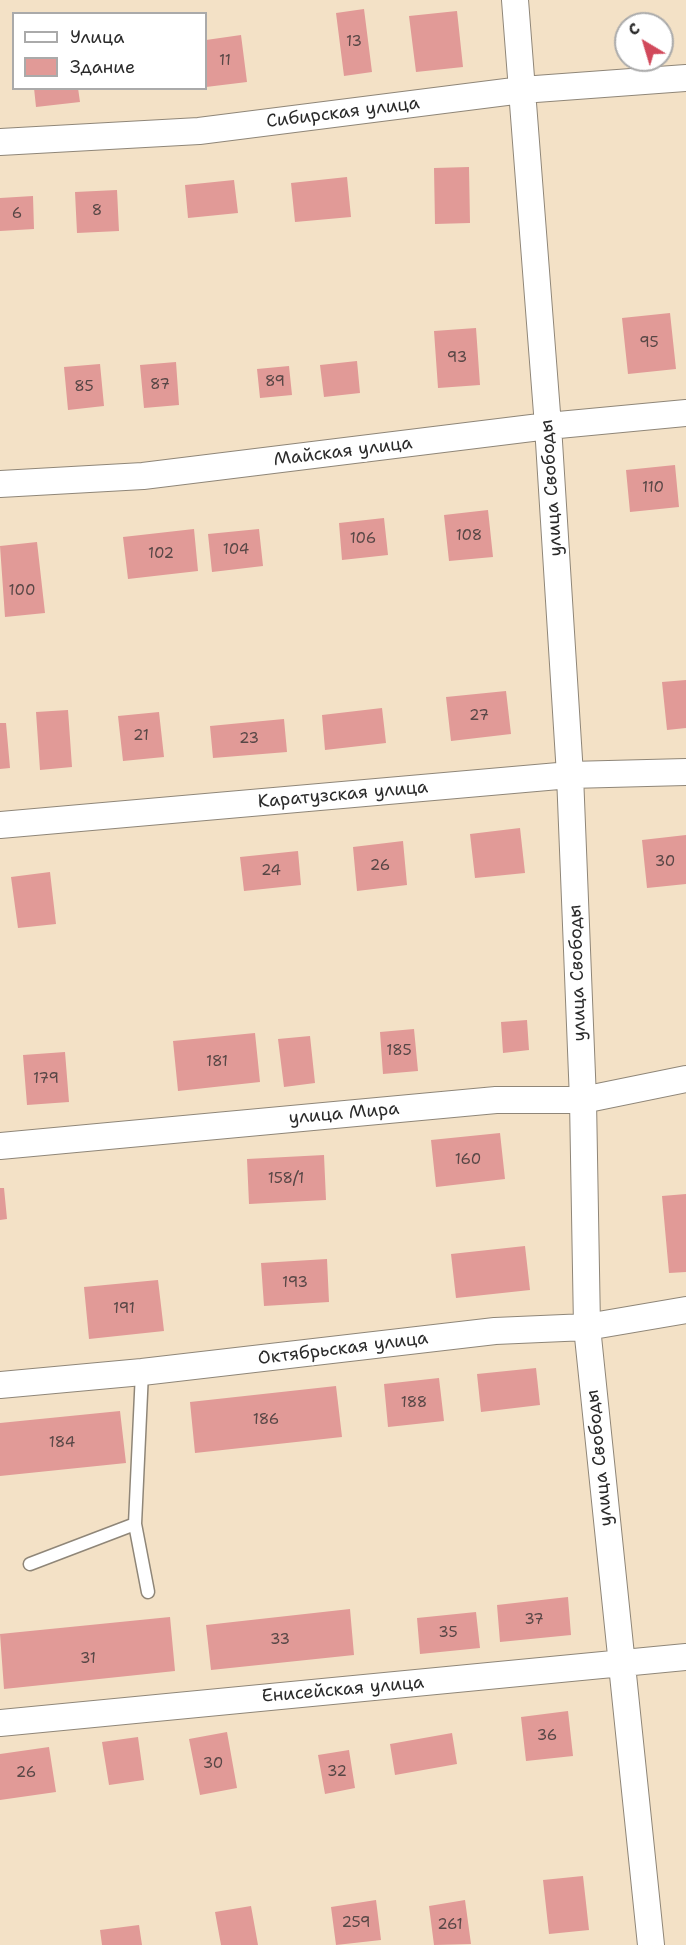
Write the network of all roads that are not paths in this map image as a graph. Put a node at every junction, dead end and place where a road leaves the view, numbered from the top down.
1 (515, 0) edge
2 (686, 78) edge
3 (522, 90) junction
4 (0, 142) edge
5 (686, 413) edge
6 (548, 426) junction
7 (0, 484) edge
8 (686, 772) edge
9 (570, 775) junction
10 (0, 825) edge
11 (686, 1079) edge
12 (584, 1100) junction
13 (0, 1146) edge
14 (686, 1310) edge
15 (587, 1326) junction
16 (142, 1372) junction
17 (0, 1384) edge
18 (135, 1524) junction
19 (30, 1564) dead end
20 (148, 1592) dead end
21 (686, 1657) edge
22 (621, 1664) junction
23 (0, 1723) edge
24 (651, 1945) edge

1 - 3 street, улица Свободы
2 - 3 street, Сибирская улица
3 - 4 street, Сибирская улица
3 - 6 street, улица Свободы
5 - 6 street, Майская улица
6 - 7 street, Майская улица
6 - 9 street, улица Свободы
8 - 9 street, Каратузская улица
9 - 10 street, Каратузская улица
9 - 12 street, улица Свободы
11 - 12 street, улица Мира
12 - 13 street, улица Мира
12 - 15 street, улица Свободы
14 - 15 street, Октябрьская улица
15 - 16 street, Октябрьская улица
15 - 22 street, улица Свободы
16 - 17 street, Октябрьская улица
16 - 18 lane
18 - 19 lane
18 - 20 lane
21 - 22 street, Енисейская улица
22 - 23 street, Енисейская улица
22 - 24 street, улица Свободы

